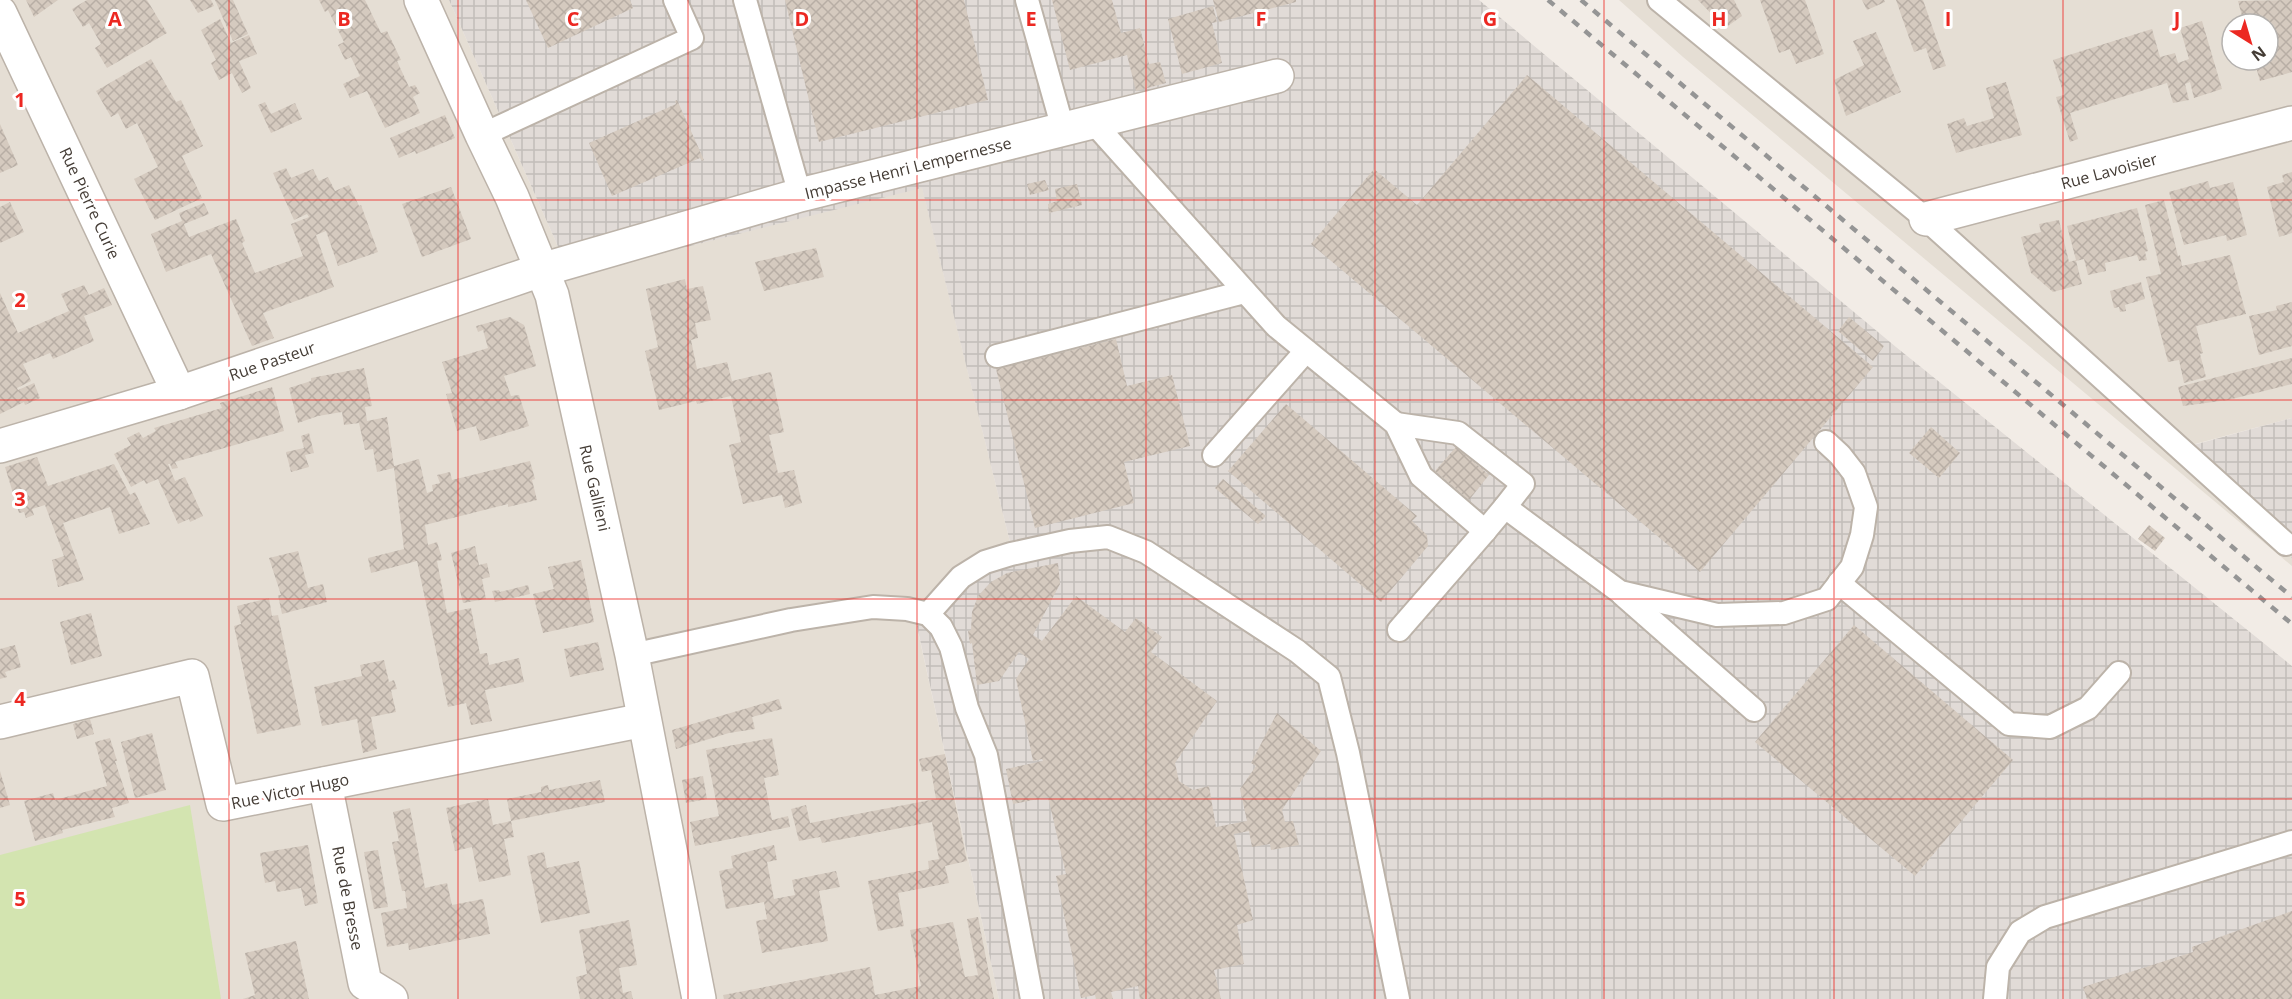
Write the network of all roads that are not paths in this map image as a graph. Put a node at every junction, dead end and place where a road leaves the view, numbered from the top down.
1 (421, 0) edge
2 (675, 0) edge
3 (745, 0) edge
4 (1027, 0) edge
5 (1659, 0) edge
6 (0, 13) edge
7 (1277, 76) dead end
8 (2292, 123) edge
9 (1078, 125) junction
10 (482, 135) junction
11 (800, 195) junction
12 (1926, 219) junction
13 (541, 270) junction
14 (1244, 292) junction
15 (1306, 351) junction
16 (997, 356) dead end
17 (179, 393) junction
18 (1396, 424) junction
19 (1826, 442) dead end
20 (0, 446) edge
21 (1214, 455) dead end
22 (1505, 507) junction
23 (1485, 531) junction
24 (2286, 544) dead end
25 (1839, 583) junction
26 (1620, 592) junction
27 (928, 614) junction
28 (1398, 630) dead end
29 (632, 655) junction
30 (2119, 673) dead end
31 (1754, 710) dead end
32 (644, 720) junction
33 (0, 722) edge
34 (325, 784) junction
35 (2292, 842) edge
36 (391, 999) edge
37 (699, 999) edge
38 (1032, 999) edge
39 (1398, 999) edge
40 (1995, 999) edge

1 - 10 street, Rue Gallieni
2 - 10 lane
3 - 11 lane
4 - 9 lane
5 - 12 lane
6 - 17 street, Rue Pierre Curie
7 - 9 street, Impasse Henri Lempernesse
8 - 12 street, Rue Lavoisier
9 - 11 street, Impasse Henri Lempernesse
9 - 14 lane
10 - 13 street, Rue Gallieni
11 - 13 street, Impasse Henri Lempernesse
12 - 24 lane
13 - 17 street, Rue Pasteur
13 - 29 street, Rue Gallieni
14 - 15 lane
14 - 16 lane
15 - 18 lane
15 - 21 lane
17 - 20 street, Rue Pasteur
18 - 22 lane
18 - 23 lane
19 - 25 lane
22 - 23 lane
22 - 26 lane
23 - 28 lane
25 - 26 lane
25 - 30 lane
26 - 31 lane
27 - 29 lane
27 - 38 lane
27 - 39 lane
29 - 32 street, Rue Gallieni
32 - 34 street, Rue Victor Hugo
32 - 37 street, Rue Gallieni
33 - 34 street, Rue Victor Hugo
34 - 36 street, Rue de Bresse
35 - 40 lane

